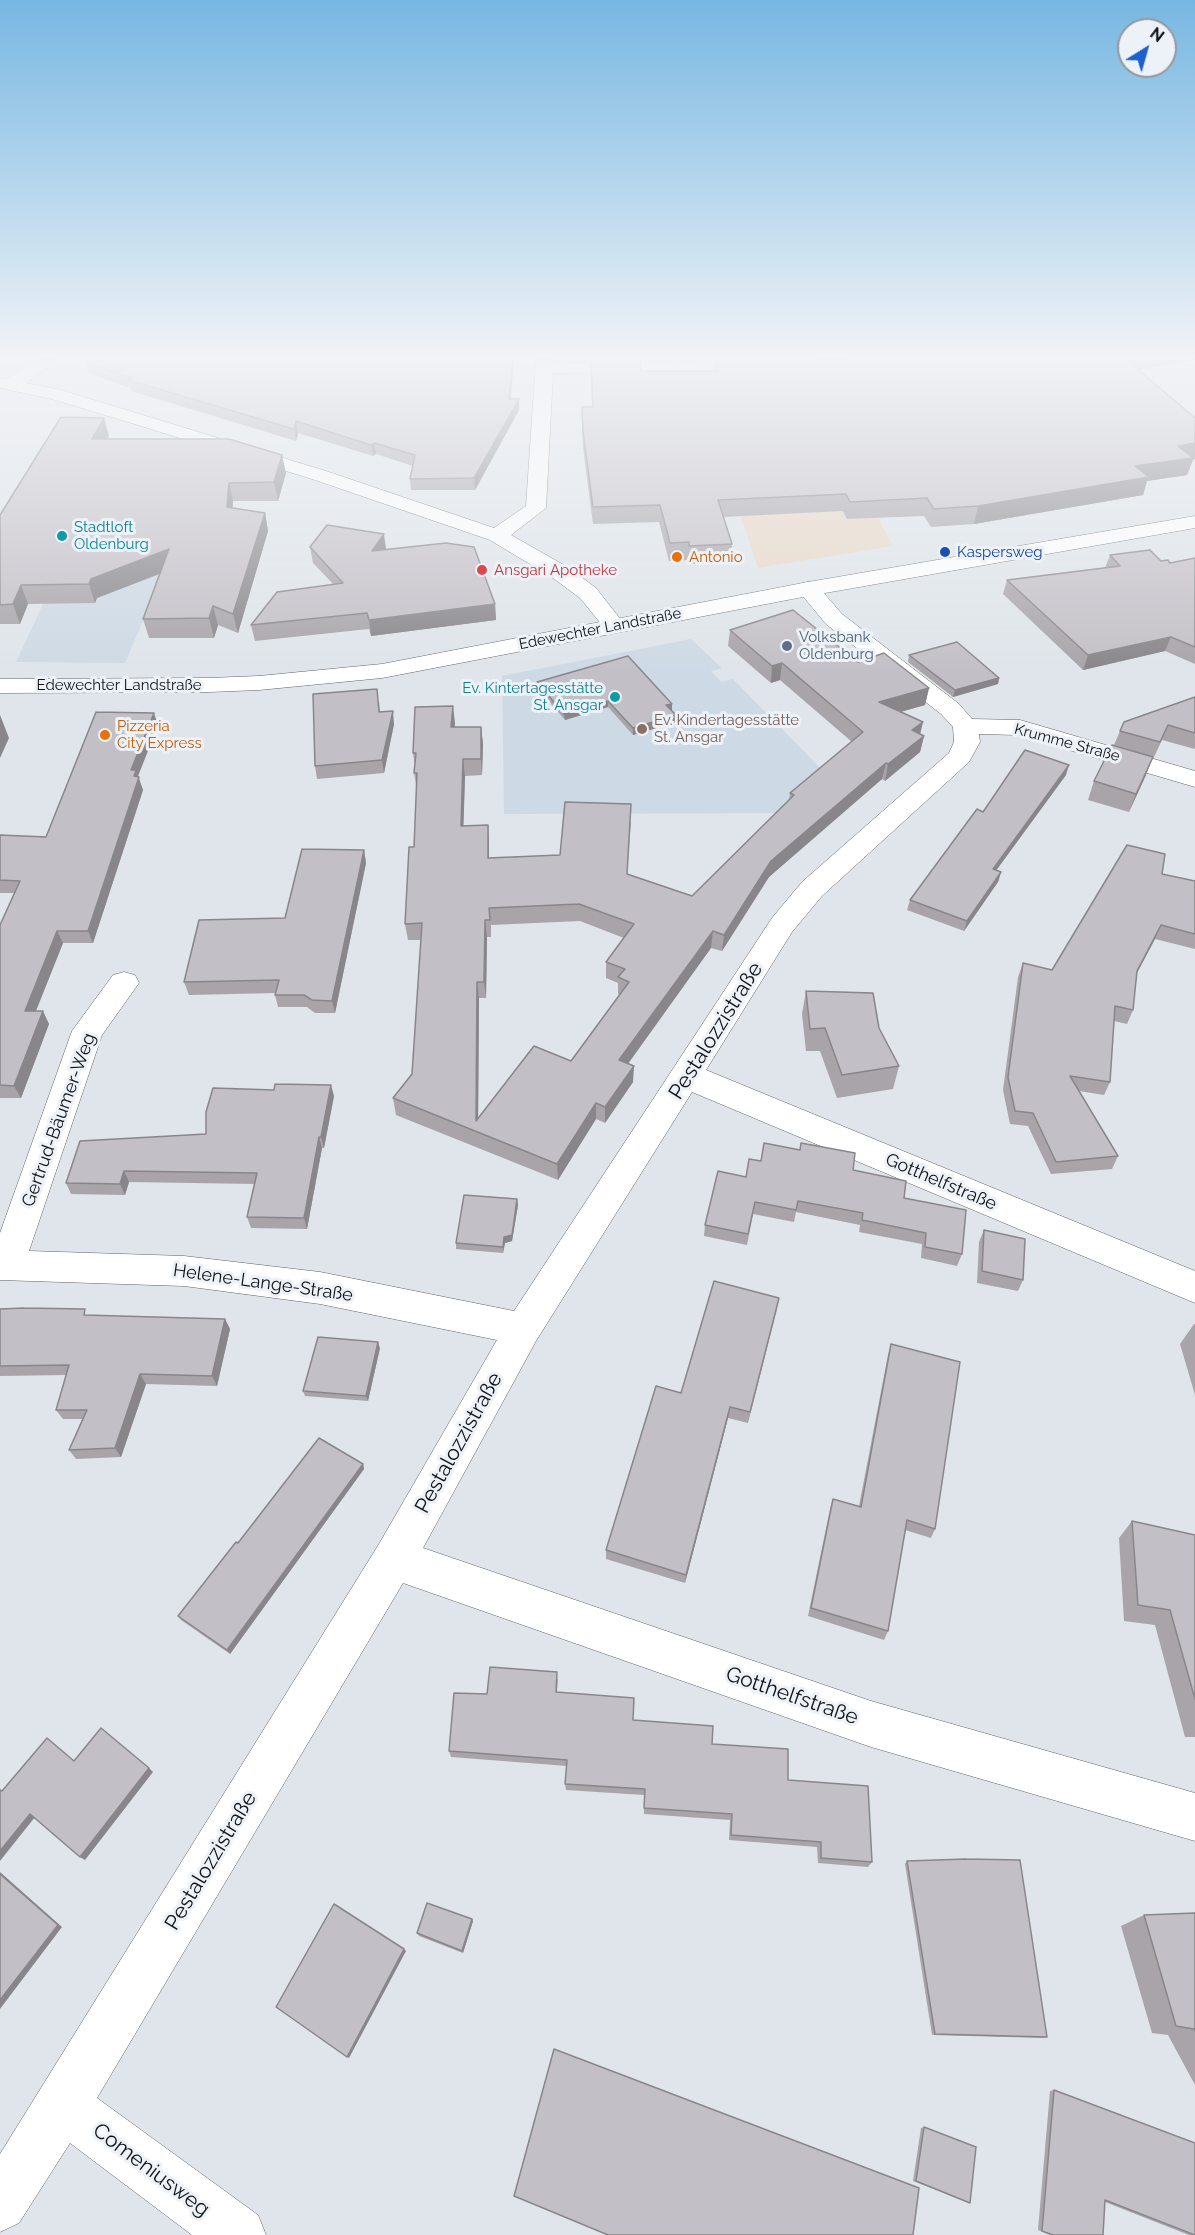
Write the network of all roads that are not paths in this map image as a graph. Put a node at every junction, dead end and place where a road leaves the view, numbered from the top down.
1 (284, 464) edge
2 (538, 464) edge
3 (1195, 522) edge
4 (497, 536) junction
5 (808, 589) junction
6 (614, 625) junction
7 (0, 686) edge
8 (965, 726) junction
9 (1195, 778) edge
10 (124, 984) dead end
11 (687, 1076) junction
12 (4, 1265) edge
13 (1195, 1287) edge
14 (523, 1329) junction
15 (394, 1559) junction
16 (1195, 1817) edge
17 (63, 2105) junction
18 (0, 2204) edge
19 (238, 2235) edge

1 - 4 street
2 - 4 street
3 - 5 street, Edewechter Landstraße
4 - 6 street
5 - 6 street, Edewechter Landstraße
5 - 8 street
6 - 7 street, Edewechter Landstraße
8 - 9 street, Krumme Straße
8 - 11 street, Pestalozzistraße
10 - 12 street, Gertrud-Bäumer-Weg
11 - 13 street, Gotthelfstraße
11 - 14 street, Pestalozzistraße
12 - 14 street, Helene-Lange-Straße
14 - 15 street, Pestalozzistraße
15 - 16 street, Gotthelfstraße
15 - 17 street, Pestalozzistraße
17 - 18 street, Pestalozzistraße
17 - 19 street, Comeniusweg

